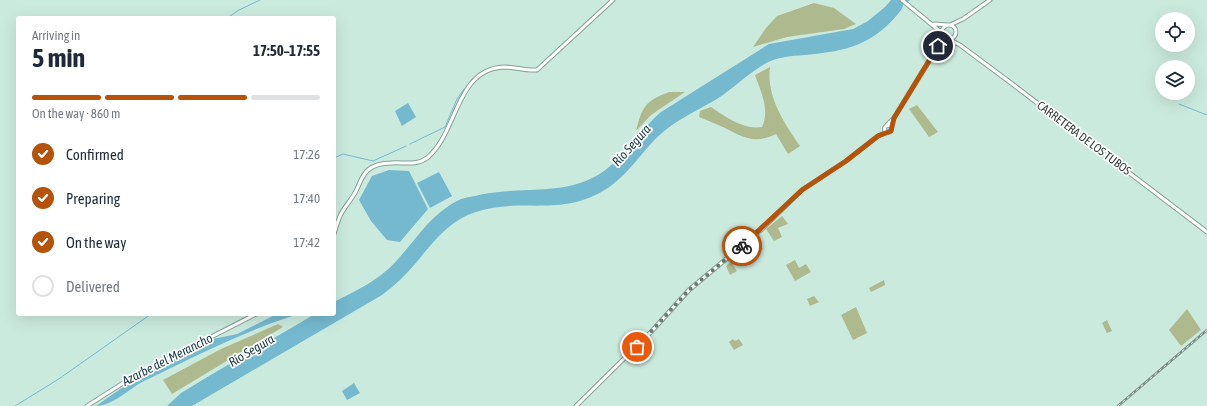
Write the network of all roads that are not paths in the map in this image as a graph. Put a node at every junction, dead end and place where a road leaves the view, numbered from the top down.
1 (613, 0) edge
2 (902, 0) edge
3 (990, 0) edge
4 (963, 19) junction
5 (932, 23) junction
6 (949, 25) junction
7 (956, 31) junction
8 (942, 33) junction
9 (955, 36) junction
10 (949, 39) junction
11 (960, 45) junction
12 (938, 46) junction
13 (894, 118) junction
14 (887, 125) junction
15 (891, 127) junction
16 (884, 128) junction
17 (887, 132) junction
18 (878, 136) junction
19 (336, 228) edge
20 (1207, 232) edge
21 (252, 316) edge
22 (640, 343) junction
23 (87, 406) edge
24 (576, 406) edge
25 (580, 406) edge

1 - 19 main road
2 - 5 main road
3 - 4 main road
4 - 6 main road
4 - 7 main road
5 - 6 main road
5 - 8 main road
6 - 7 main road
6 - 8 main road
7 - 9 main road
8 - 10 main road
8 - 12 main road
9 - 10 main road
9 - 11 main road, CARRETERA DE LOS TUBOS
10 - 11 main road, CARRETERA DE LOS TUBOS
10 - 12 main road
11 - 20 main road, CARRETERA DE LOS TUBOS
12 - 13 main road
13 - 14 main road
13 - 15 main road
14 - 15 main road
14 - 16 main road
15 - 17 main road
16 - 17 main road
16 - 18 main road
17 - 18 main road
18 - 22 main road
21 - 23 main road
22 - 24 main road
22 - 25 main road

